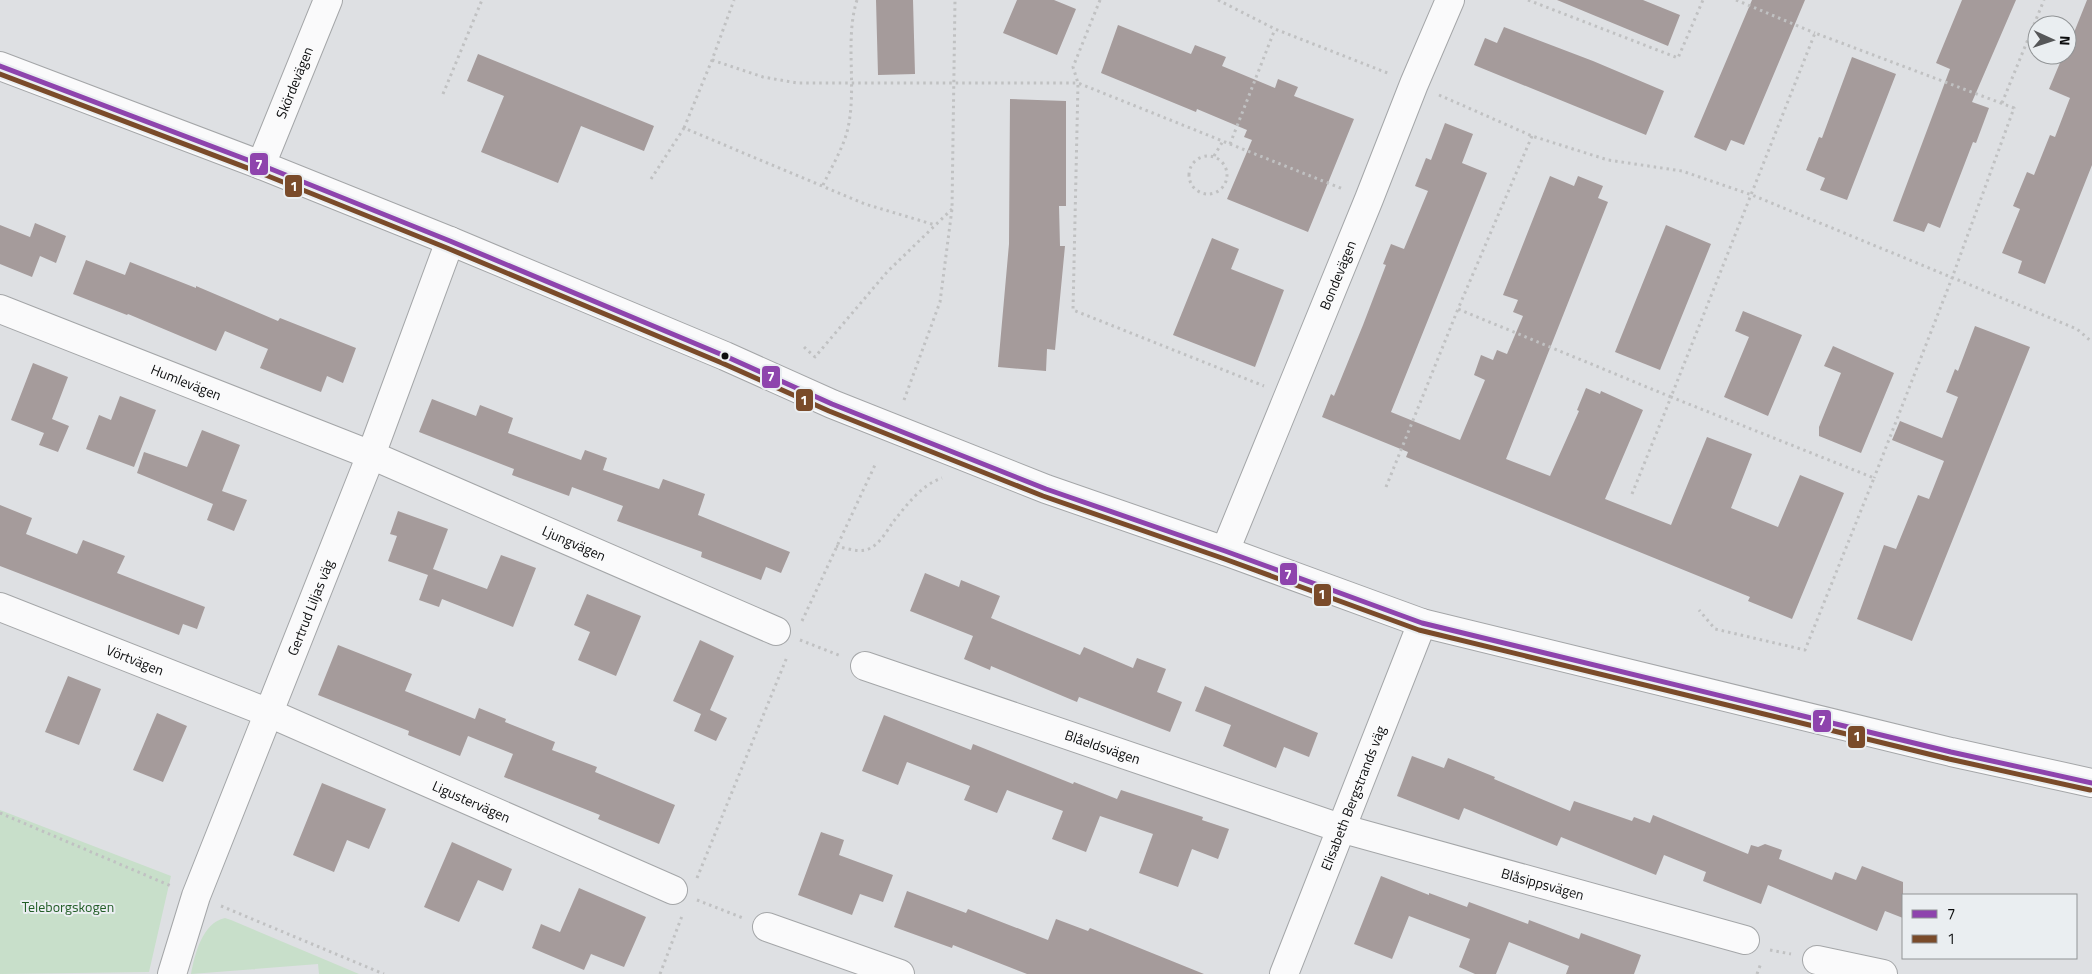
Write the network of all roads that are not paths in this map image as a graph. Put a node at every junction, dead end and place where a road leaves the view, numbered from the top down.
1 (328, 0) edge
2 (1450, 0) edge
3 (0, 66) edge
4 (261, 165) junction
5 (450, 241) junction
6 (0, 310) edge
7 (371, 455) junction
8 (1225, 551) junction
9 (0, 607) edge
10 (1422, 623) junction
11 (785, 634) road end
12 (865, 666) road end
13 (269, 713) junction
14 (2092, 783) edge
15 (1340, 828) junction
16 (681, 894) road end
17 (766, 927) road end
18 (1758, 949) road end
19 (1817, 960) road end
20 (172, 974) edge
21 (900, 974) edge
22 (1284, 974) edge
23 (1883, 974) edge

1 - 4 street, Skördevägen
2 - 8 street, Bondevägen
3 - 4 street
4 - 5 street
5 - 7 street, Gertrud Liljas väg
5 - 8 street
6 - 7 street, Humlevägen
7 - 11 street, Ljungvägen
7 - 13 street, Gertrud Liljas väg
8 - 10 street
9 - 13 street, Vörtvägen
10 - 14 street
10 - 15 street, Elisabeth Bergstrands väg
12 - 15 street, Blåeldsvägen
13 - 16 street, Ligustervägen
13 - 20 street, Gertrud Liljas väg
15 - 18 street, Blåsippsvägen
15 - 22 street, Elisabeth Bergstrands väg
17 - 21 street
19 - 23 street

